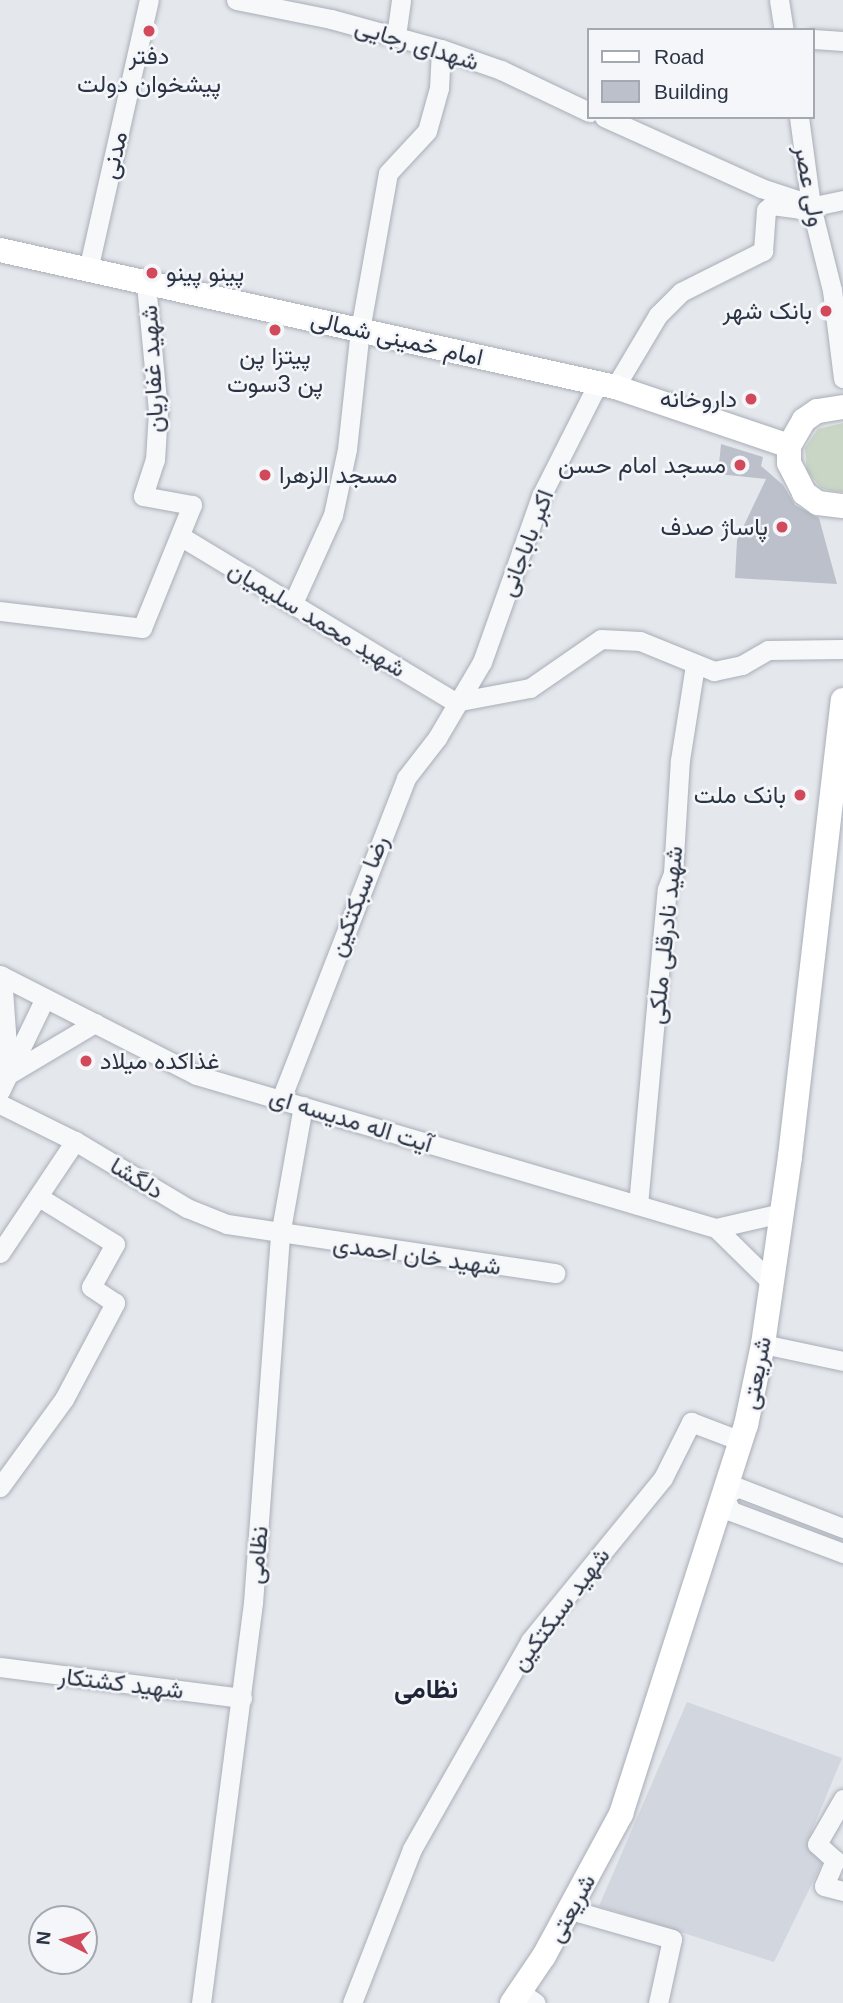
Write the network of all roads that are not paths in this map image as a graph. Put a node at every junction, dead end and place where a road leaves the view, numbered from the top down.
1 (149, 0) edge
2 (236, 0) edge
3 (401, 0) edge
4 (779, 0) edge
5 (784, 28) edge
6 (396, 36) junction
7 (815, 39) edge
8 (843, 41) edge
9 (441, 49) junction
10 (588, 112) edge
11 (608, 119) edge
12 (799, 119) edge
13 (761, 188) junction
14 (843, 200) edge
15 (811, 206) junction
16 (766, 210) junction
17 (0, 250) edge
18 (88, 270) junction
19 (146, 282) junction
20 (360, 330) junction
21 (843, 378) edge
22 (606, 385) junction
23 (843, 407) edge
24 (789, 446) junction
25 (843, 506) edge
26 (180, 536) junction
27 (293, 603) junction
28 (0, 611) edge
29 (843, 649) edge
30 (695, 665) junction
31 (843, 700) edge
32 (455, 702) junction
33 (834, 840) edge
34 (1, 976) edge
35 (45, 998) junction
36 (95, 1023) junction
37 (4, 1083) edge
38 (281, 1099) junction
39 (0, 1104) edge
40 (303, 1106) junction
41 (75, 1141) junction
42 (39, 1197) junction
43 (638, 1205) junction
44 (781, 1213) junction
45 (716, 1228) junction
46 (280, 1235) junction
47 (0, 1253) edge
48 (555, 1273) dead end
49 (771, 1282) junction
50 (763, 1344) junction
51 (843, 1361) edge
52 (741, 1441) junction
53 (0, 1488) edge
54 (724, 1497) junction
55 (843, 1528) edge
56 (843, 1553) edge
57 (0, 1667) edge
58 (242, 1698) junction
59 (843, 1799) edge
60 (834, 1888) edge
61 (571, 1910) junction
62 (522, 1999) edge
63 (201, 2003) edge
64 (352, 2003) edge
65 (658, 2003) edge

1 - 18 street, مدنی
2 - 6 street, شهدای رجایی
3 - 6 street
4 - 5 street
6 - 9 street, شهدای رجایی
7 - 8 street
9 - 10 street, شهدای رجایی
9 - 20 street
11 - 13 street
12 - 15 street, ولی عصر
13 - 15 street
13 - 16 street
14 - 15 street
15 - 16 street
15 - 21 street, ولی عصر
16 - 22 street, اکبر باباجانی
17 - 18 main road, امام خمینی شمالی
18 - 19 main road, امام خمینی شمالی
19 - 20 main road, امام خمینی شمالی
19 - 26 street, شهید غفاریان
20 - 22 main road, امام خمینی شمالی
20 - 27 street
22 - 24 main road, امام خمینی شمالی
22 - 32 street, اکبر باباجانی
23 - 24 main road
24 - 25 main road
26 - 27 street, شهید محمد سلیمیان
26 - 28 street
27 - 32 street, شهید محمد سلیمیان
29 - 30 street
30 - 32 street
30 - 43 street, شهید نادرقلی ملکی
31 - 33 main road, شریعتی
32 - 38 street, رضا سبکتکین
33 - 44 main road, شریعتی
34 - 35 street, آیت اله مدیسه ای
34 - 37 street
35 - 36 street, آیت اله مدیسه ای
35 - 37 street
36 - 37 street
36 - 38 street, آیت اله مدیسه ای
38 - 40 street, آیت اله مدیسه ای
39 - 41 street, دلگشا
40 - 43 street, آیت اله مدیسه ای
40 - 46 street, نظامی
41 - 42 street
41 - 46 street, دلگشا
42 - 47 street
42 - 53 street
43 - 45 street, آیت اله مدیسه ای
44 - 45 street
44 - 49 main road, شریعتی
45 - 49 street
46 - 48 street, شهید خان احمدی
46 - 58 street, نظامی
49 - 50 main road, شریعتی
50 - 51 street
50 - 52 main road, شریعتی
52 - 54 main road, شریعتی
52 - 64 street, شهید سبکتکین
54 - 55 street
54 - 56 street
54 - 61 main road, شریعتی
57 - 58 street, شهید کشتکار
58 - 63 street, نظامی
59 - 60 street
61 - 62 main road, شریعتی
61 - 65 street

